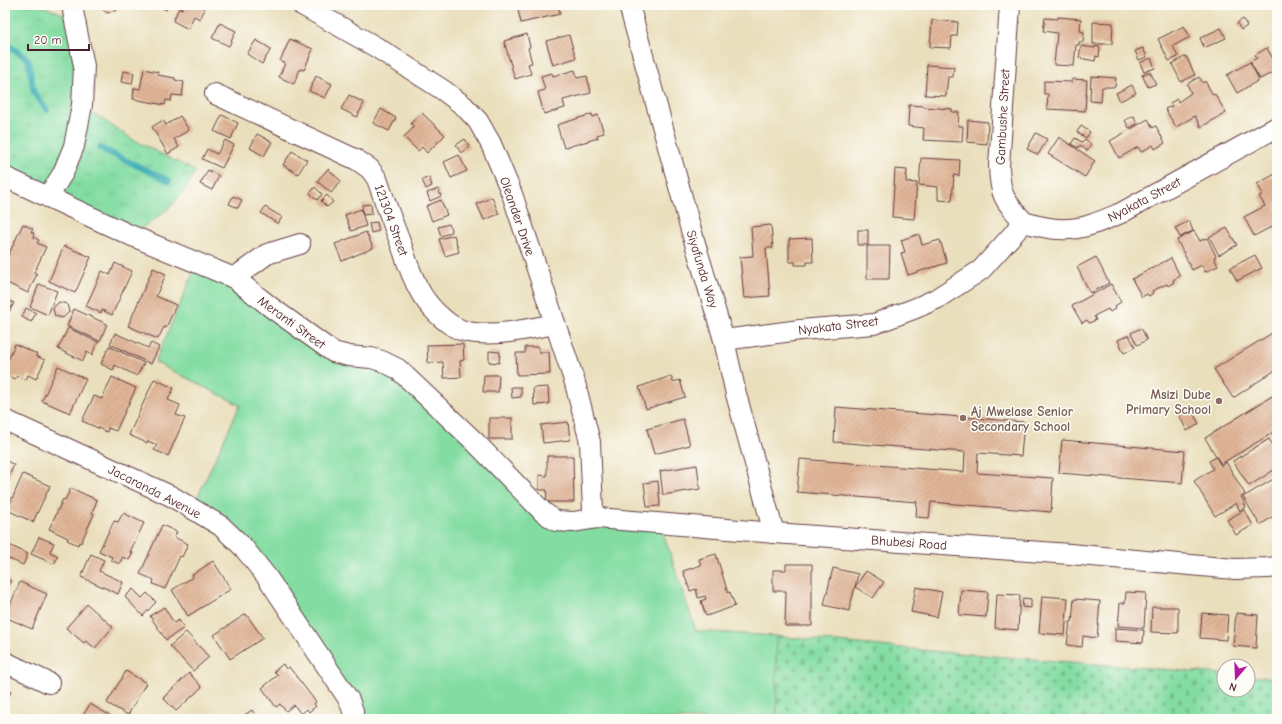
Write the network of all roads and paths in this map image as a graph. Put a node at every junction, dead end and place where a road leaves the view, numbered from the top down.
1 (302, 5) edge
2 (629, 5) edge
3 (1010, 5) edge
4 (73, 12) dead end
5 (214, 94) dead end
6 (1277, 128) edge
7 (5, 177) edge
8 (48, 197) junction
9 (1024, 222) junction
10 (300, 244) dead end
11 (234, 278) junction
12 (555, 324) junction
13 (724, 340) junction
14 (5, 420) edge
15 (543, 512) joint
16 (598, 518) junction
17 (774, 533) junction
18 (1277, 567) edge
19 (5, 662) edge
20 (49, 683) dead end
21 (353, 719) edge

1 - 12 street, Oleander Drive
2 - 13 street, Siyafunda Way
3 - 9 street, Gambushe Street
4 - 8 street
5 - 12 street, 121304 Street
6 - 9 street, Nyakata Street
7 - 8 street, Meranti Street
8 - 11 street, Meranti Street
9 - 13 street, Nyakata Street
10 - 11 street
11 - 15 street, Meranti Street
12 - 16 street, Oleander Drive
13 - 17 street, Siyafunda Way
14 - 21 street, Jacaranda Avenue
15 - 16 street, Bhubesi Road
16 - 17 street, Bhubesi Road
17 - 18 street, Bhubesi Road
19 - 20 street

